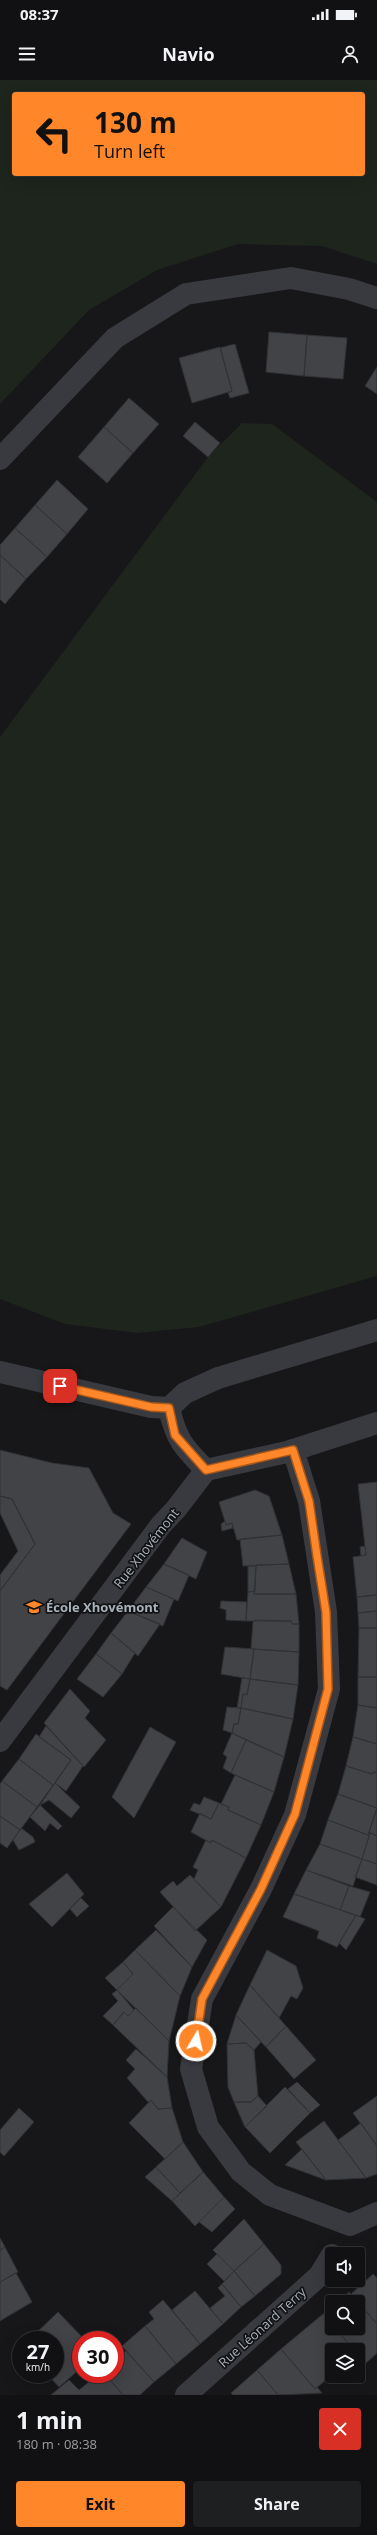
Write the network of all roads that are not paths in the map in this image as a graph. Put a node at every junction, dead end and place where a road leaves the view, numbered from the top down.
1 (377, 298) edge
2 (0, 459) edge
3 (377, 1330) edge
4 (0, 1372) edge
5 (169, 1408) junction
6 (377, 1423) edge
7 (293, 1450) junction
8 (206, 1470) junction
9 (0, 1740) edge
10 (377, 2213) edge
11 (350, 2225) junction
12 (336, 2247) edge
13 (325, 2266) edge
14 (186, 2395) edge

1 - 2 street
3 - 5 street
4 - 5 street
5 - 8 street
6 - 7 street
7 - 8 street
7 - 11 street
8 - 9 street, Rue Xhovémont
10 - 11 street
11 - 12 street, Rue Léonard Terry
13 - 14 street, Rue Léonard Terry

